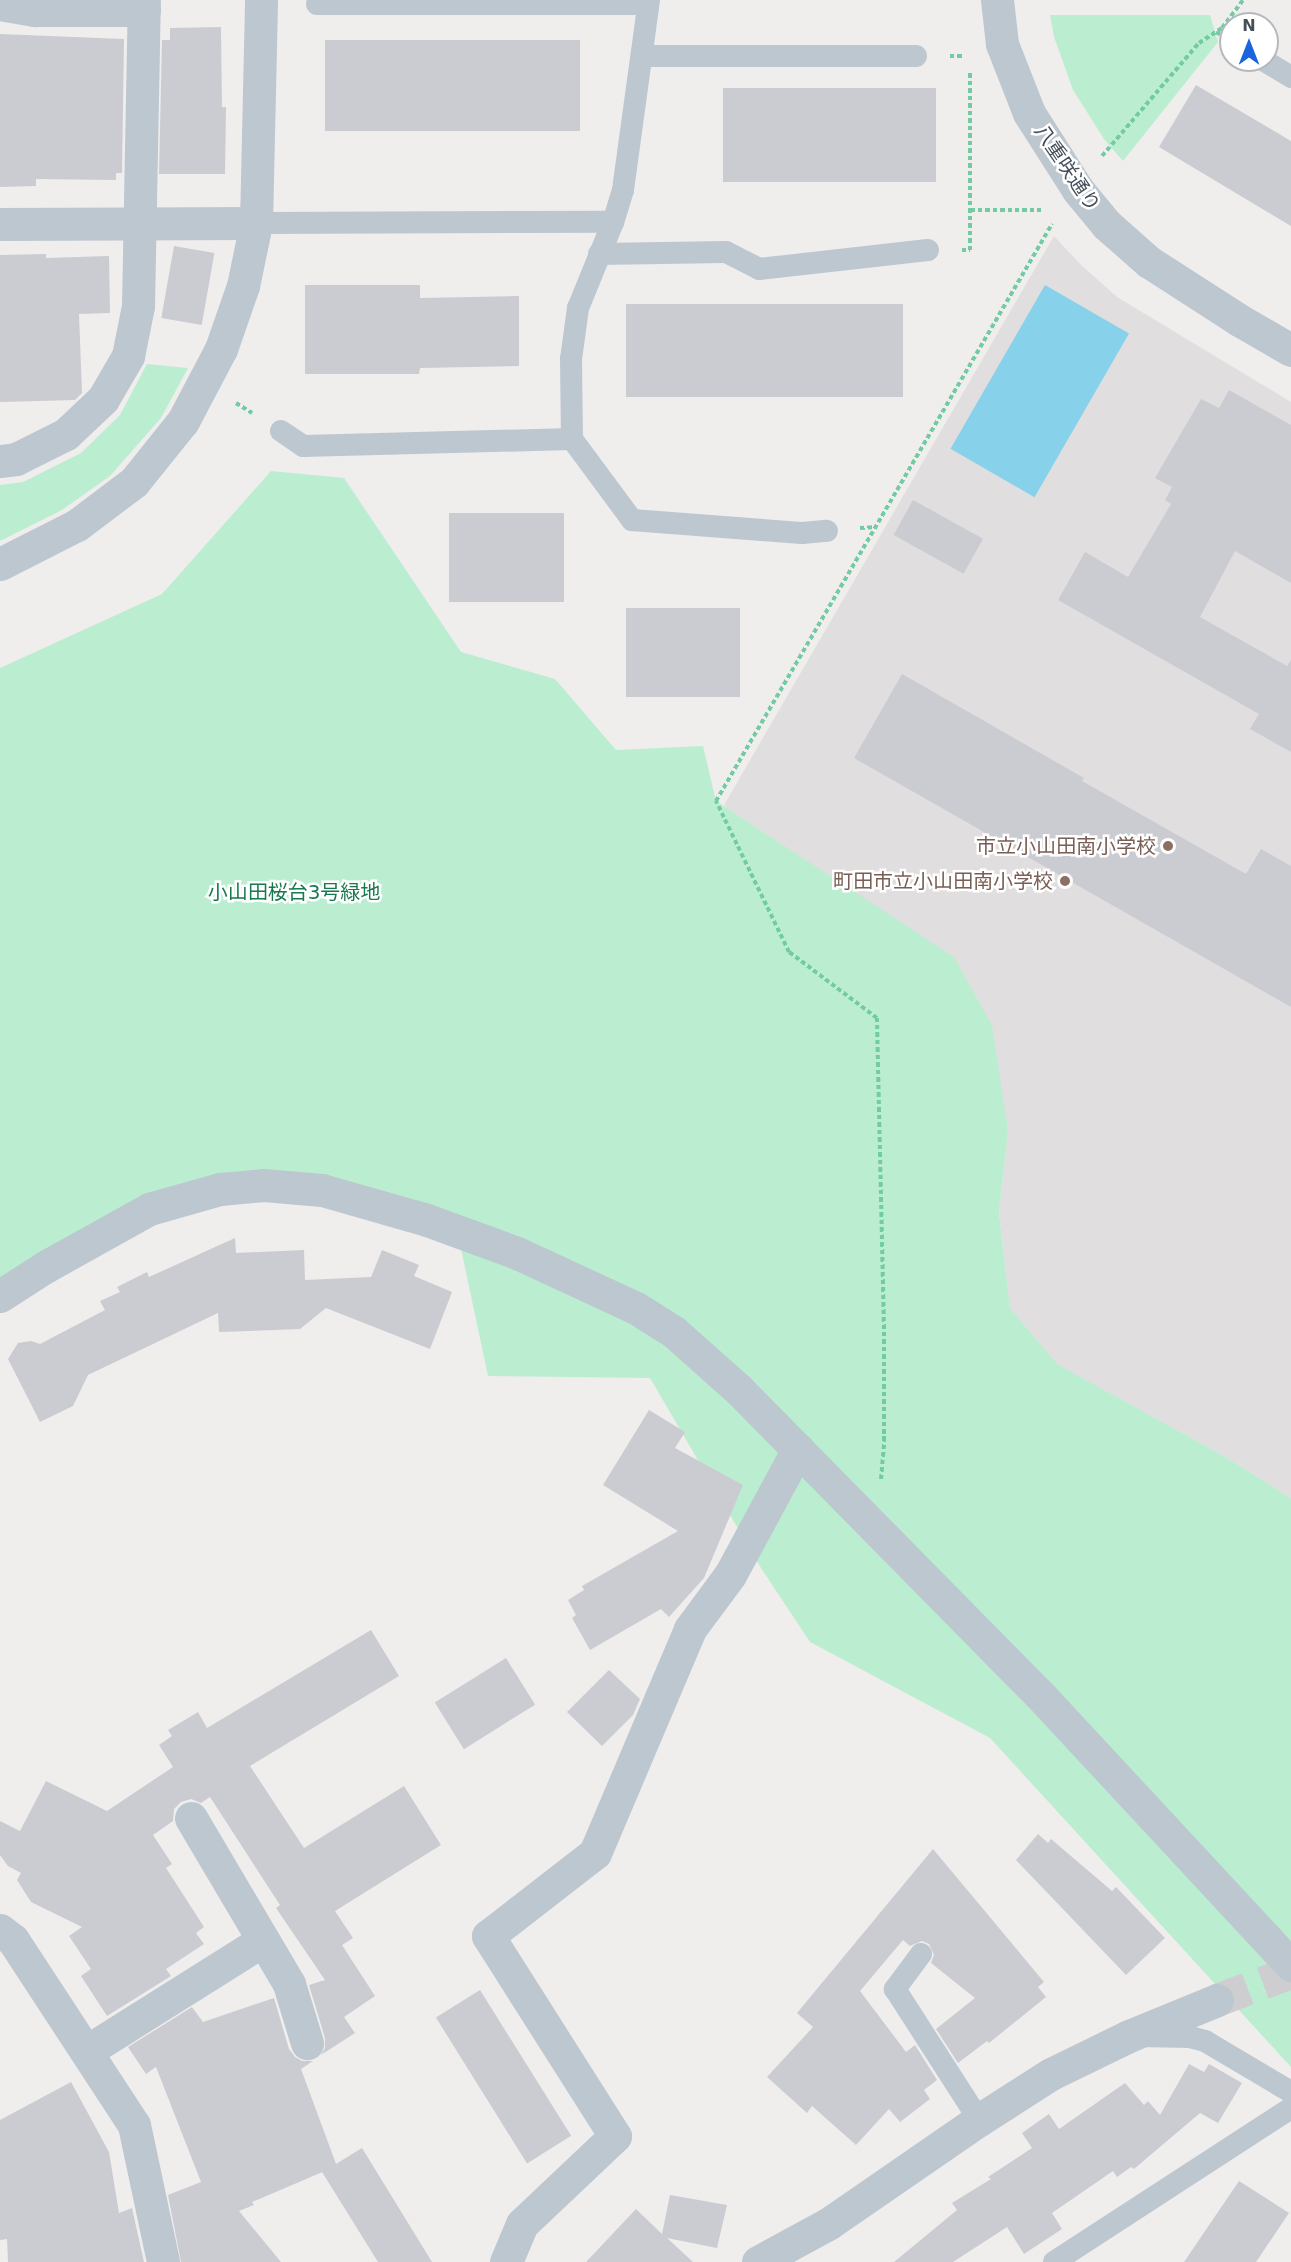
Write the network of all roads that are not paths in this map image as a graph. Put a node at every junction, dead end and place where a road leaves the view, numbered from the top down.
1 (261, 0) edge
2 (997, 0) edge
3 (648, 2) edge
4 (0, 4) edge
5 (317, 4) dead end
6 (144, 5) edge
7 (643, 56) junction
8 (916, 56) dead end
9 (613, 222) junction
10 (256, 223) junction
11 (140, 224) junction
12 (0, 225) edge
13 (928, 250) road end
14 (599, 254) junction
15 (1291, 350) edge
16 (281, 431) dead end
17 (572, 439) junction
18 (0, 461) edge
19 (827, 531) dead end
20 (0, 564) edge
21 (0, 1296) edge
22 (798, 1449) junction
23 (191, 1818) dead end
24 (0, 1930) edge
25 (263, 1940) junction
26 (921, 1954) dead end
27 (1291, 1965) edge
28 (1217, 2000) tunnel mouth
29 (1129, 2036) junction
30 (307, 2043) dead end
31 (87, 2051) junction
32 (1291, 2092) edge
33 (1291, 2108) edge
34 (979, 2120) junction
35 (163, 2262) edge
36 (506, 2262) edge
37 (758, 2262) edge
38 (1054, 2262) edge

1 - 10 street
2 - 15 street, 八重咲通り
3 - 5 lane
3 - 7 lane
4 - 6 street
6 - 11 street
7 - 8 lane
7 - 9 lane
9 - 10 lane
9 - 14 lane
10 - 11 street
10 - 20 street
11 - 12 street
11 - 18 street
13 - 14 lane
14 - 17 lane
16 - 17 lane
17 - 19 lane
21 - 22 street
22 - 27 street
22 - 36 street
23 - 25 street
24 - 31 street
25 - 30 street
25 - 31 street
26 - 34 lane
28 - 29 street
29 - 32 lane
29 - 34 street
31 - 35 street
33 - 38 lane
34 - 37 street

